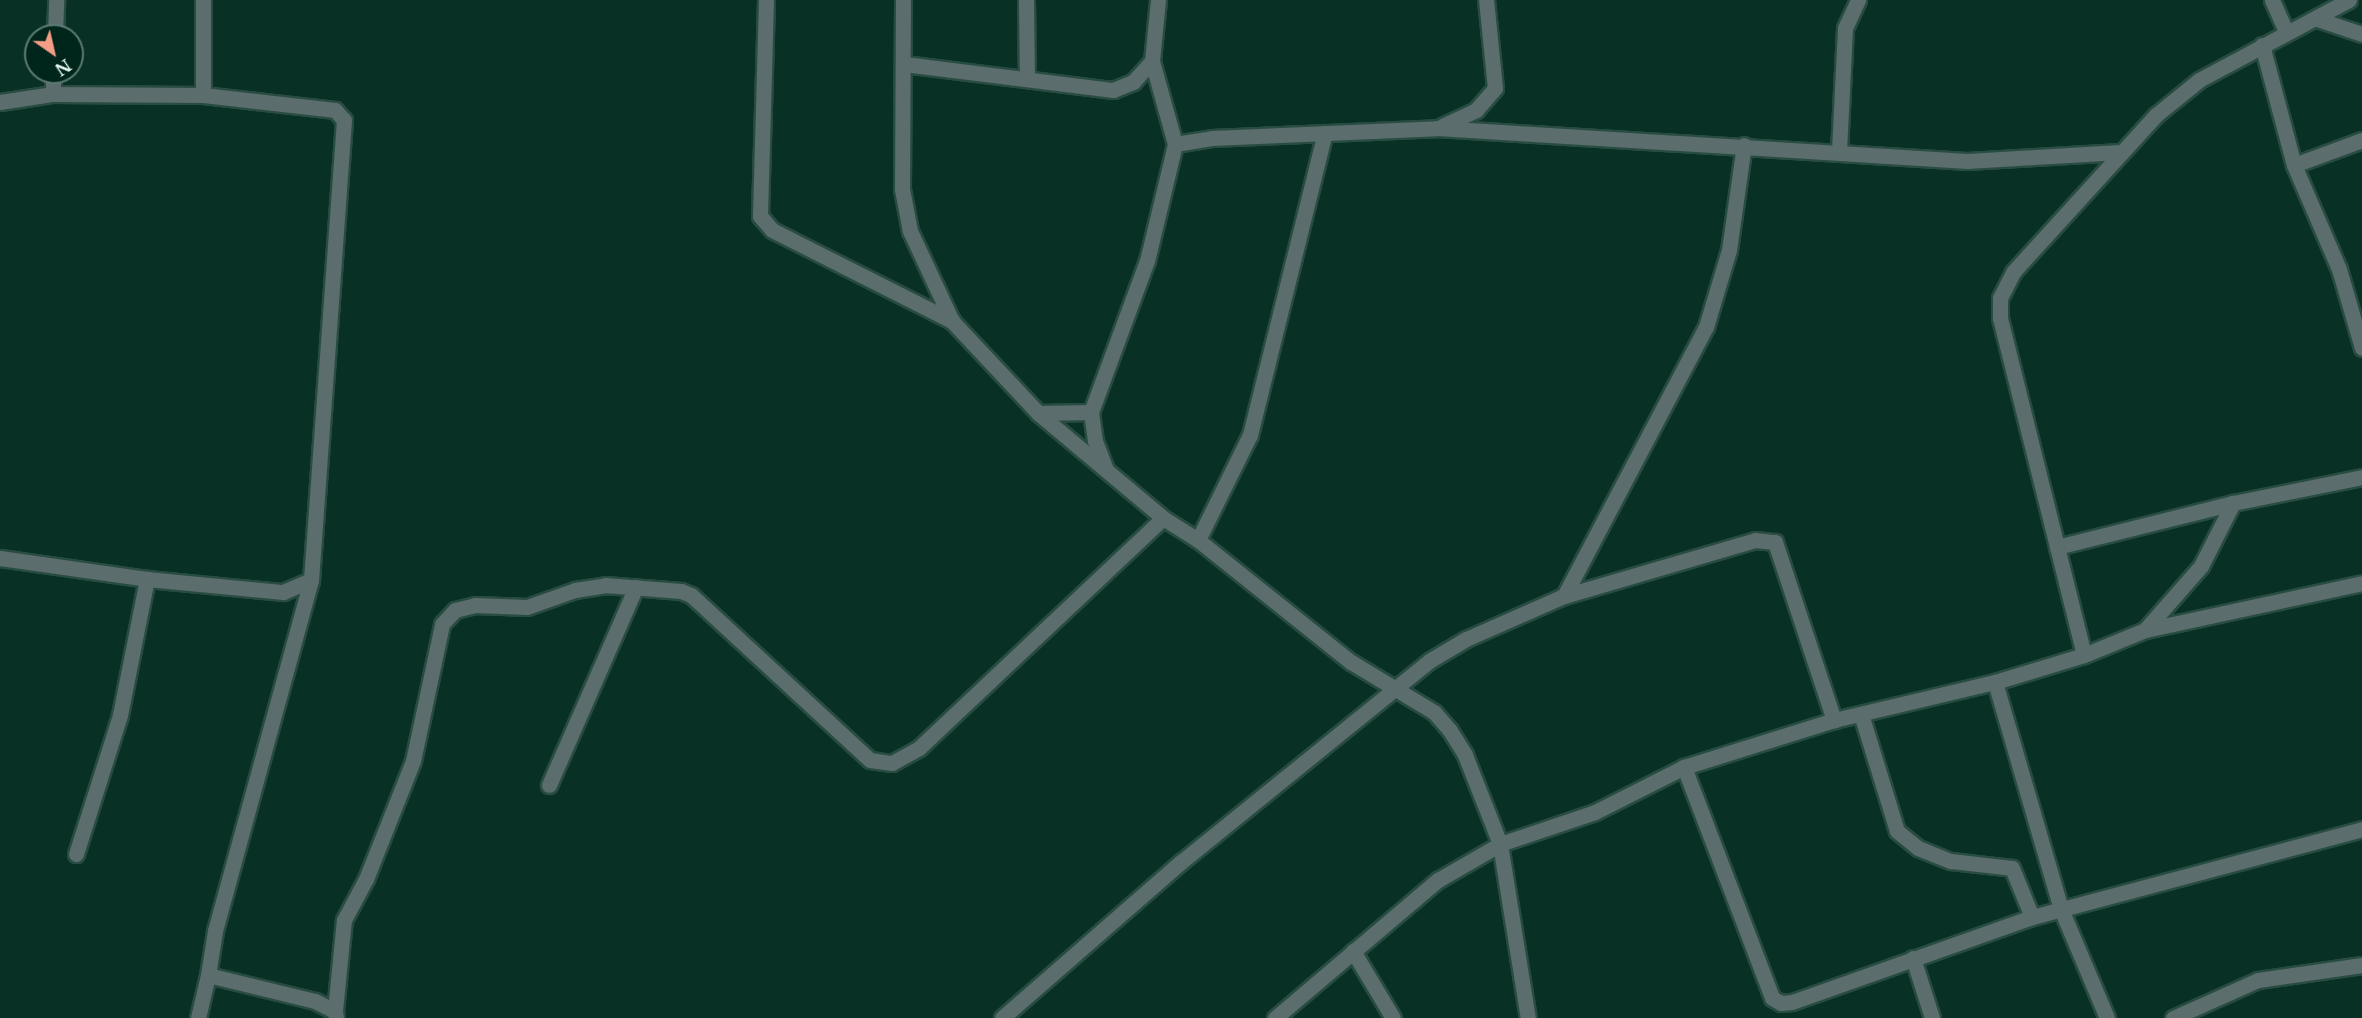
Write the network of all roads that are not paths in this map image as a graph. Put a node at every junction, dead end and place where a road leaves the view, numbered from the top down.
1 (56, 0) edge
2 (202, 0) edge
3 (766, 0) edge
4 (903, 0) edge
5 (1026, 0) edge
6 (1158, 0) edge
7 (1486, 0) edge
8 (1858, 0) edge
9 (2272, 0) edge
10 (2349, 0) edge
11 (2317, 19) junction
12 (55, 24) edge
13 (2287, 33) junction
14 (2362, 34) edge
15 (2262, 45) junction
16 (1152, 62) junction
17 (904, 64) junction
18 (1027, 79) junction
19 (53, 84) edge
20 (53, 94) junction
21 (203, 96) junction
22 (0, 102) edge
23 (1437, 128) junction
24 (1325, 133) junction
25 (2362, 140) edge
26 (1175, 144) junction
27 (1744, 146) junction
28 (1839, 151) junction
29 (2120, 152) junction
30 (2294, 165) junction
31 (952, 321) junction
32 (2362, 348) edge
33 (1091, 412) junction
34 (1038, 413) junction
35 (1106, 468) junction
36 (2362, 477) edge
37 (2233, 503) junction
38 (1163, 518) junction
39 (1198, 540) junction
40 (2057, 547) junction
41 (0, 561) edge
42 (147, 579) junction
43 (311, 580) junction
44 (2362, 583) edge
45 (636, 587) junction
46 (283, 592) junction
47 (1564, 596) junction
48 (304, 613) junction
49 (2145, 630) junction
50 (2084, 655) junction
51 (1995, 682) junction
52 (1397, 687) junction
53 (1861, 714) junction
54 (1834, 720) junction
55 (1684, 767) junction
56 (549, 785) dead end
57 (2362, 829) edge
58 (1500, 844) junction
59 (76, 854) dead end
60 (2061, 909) junction
61 (2032, 917) junction
62 (1353, 951) junction
63 (1912, 958) junction
64 (2362, 965) edge
65 (208, 975) junction
66 (336, 1014) edge
67 (198, 1018) edge
68 (1002, 1018) edge
69 (1275, 1018) edge
70 (1393, 1018) edge
71 (1528, 1018) edge
72 (1932, 1018) edge
73 (2107, 1018) edge
74 (2173, 1018) edge

1 - 12 street
2 - 21 street
3 - 31 street
4 - 17 street
5 - 18 street
6 - 16 street
7 - 23 street
8 - 28 street
9 - 13 street
10 - 11 street
11 - 13 street
11 - 14 street
13 - 15 street
15 - 29 street
15 - 30 street
16 - 18 street
16 - 26 street
17 - 18 street
17 - 31 street
19 - 20 street
20 - 21 street
20 - 22 street
21 - 43 street
23 - 24 street
23 - 27 street
24 - 26 street
24 - 39 street
25 - 30 street
26 - 33 street
27 - 28 street
27 - 47 street
28 - 29 street
29 - 40 street
30 - 32 street
31 - 34 street
33 - 34 street
33 - 35 street
34 - 35 street
35 - 38 street
36 - 37 street
37 - 40 street
37 - 49 street
38 - 39 street
38 - 45 street
39 - 52 street
40 - 50 street
41 - 42 street
42 - 46 street
42 - 59 street
43 - 46 street
43 - 48 street
44 - 49 street
45 - 56 street
45 - 66 street
46 - 48 street
47 - 52 street
47 - 54 street
48 - 65 street
49 - 50 street
50 - 51 street
51 - 53 street
51 - 60 street
52 - 58 street
52 - 68 street
53 - 54 street
53 - 61 street
54 - 55 street
55 - 58 street
55 - 63 street
57 - 60 street
58 - 62 street
58 - 71 street
60 - 61 street
60 - 73 street
61 - 63 street
62 - 69 street
62 - 70 street
63 - 72 street
64 - 74 street
65 - 66 street
65 - 67 street

